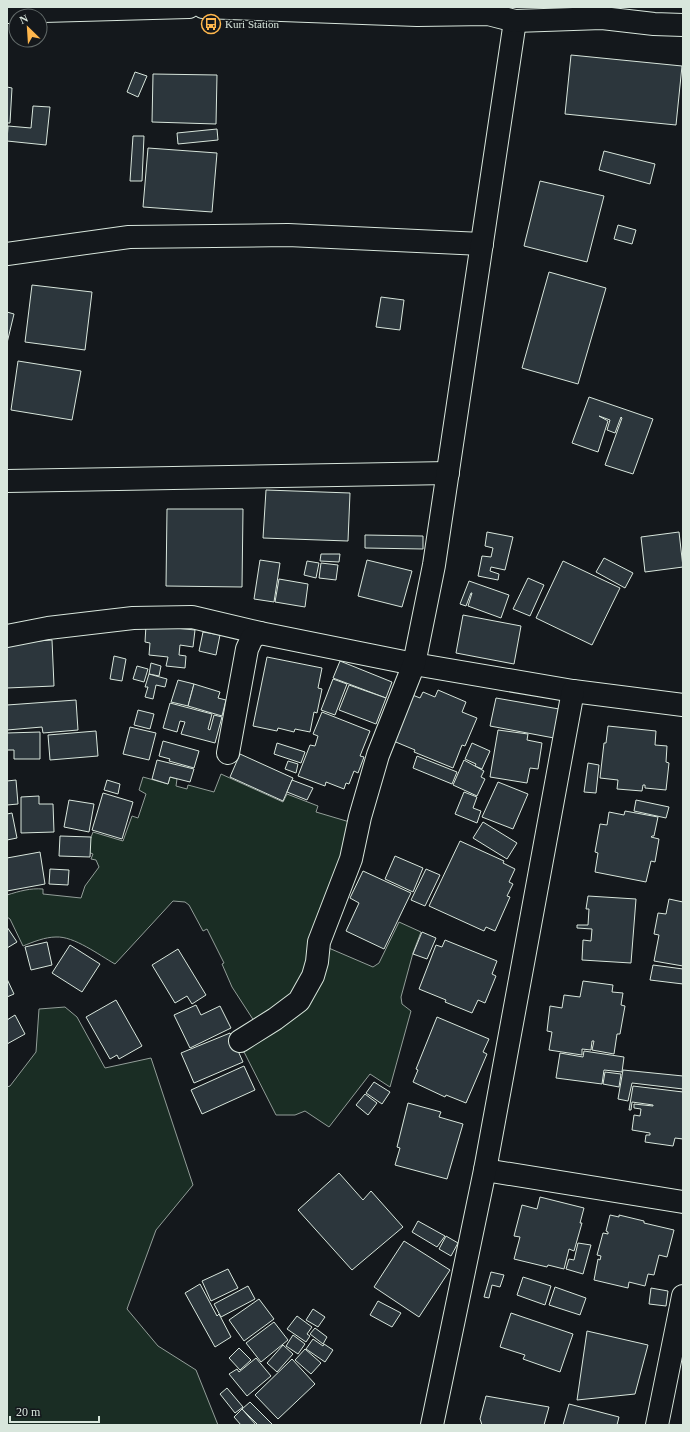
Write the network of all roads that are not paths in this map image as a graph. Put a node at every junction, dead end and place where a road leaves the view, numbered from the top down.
1 (189, 7) edge
2 (203, 7) edge
3 (417, 11) edge
4 (7, 12) edge
5 (604, 12) edge
6 (515, 21) junction
7 (683, 25) edge
8 (482, 244) junction
9 (7, 254) edge
10 (448, 473) junction
11 (7, 481) edge
12 (260, 633) junction
13 (7, 636) edge
14 (414, 664) junction
15 (573, 691) junction
16 (683, 705) edge
17 (228, 753) dead end
18 (240, 1041) dead end
19 (485, 1170) junction
20 (683, 1202) edge
21 (683, 1296) edge
22 (676, 1367) edge
23 (432, 1425) edge
24 (657, 1425) edge

1 - 4 street
2 - 3 street
3 - 6 street
5 - 6 street
5 - 7 street
6 - 8 street
8 - 9 street
8 - 10 street
10 - 11 street
10 - 14 street
12 - 13 street
12 - 14 street
12 - 17 street
14 - 15 street
14 - 18 street
15 - 16 street
15 - 19 street
19 - 20 street
19 - 23 street
21 - 22 street
22 - 24 street

